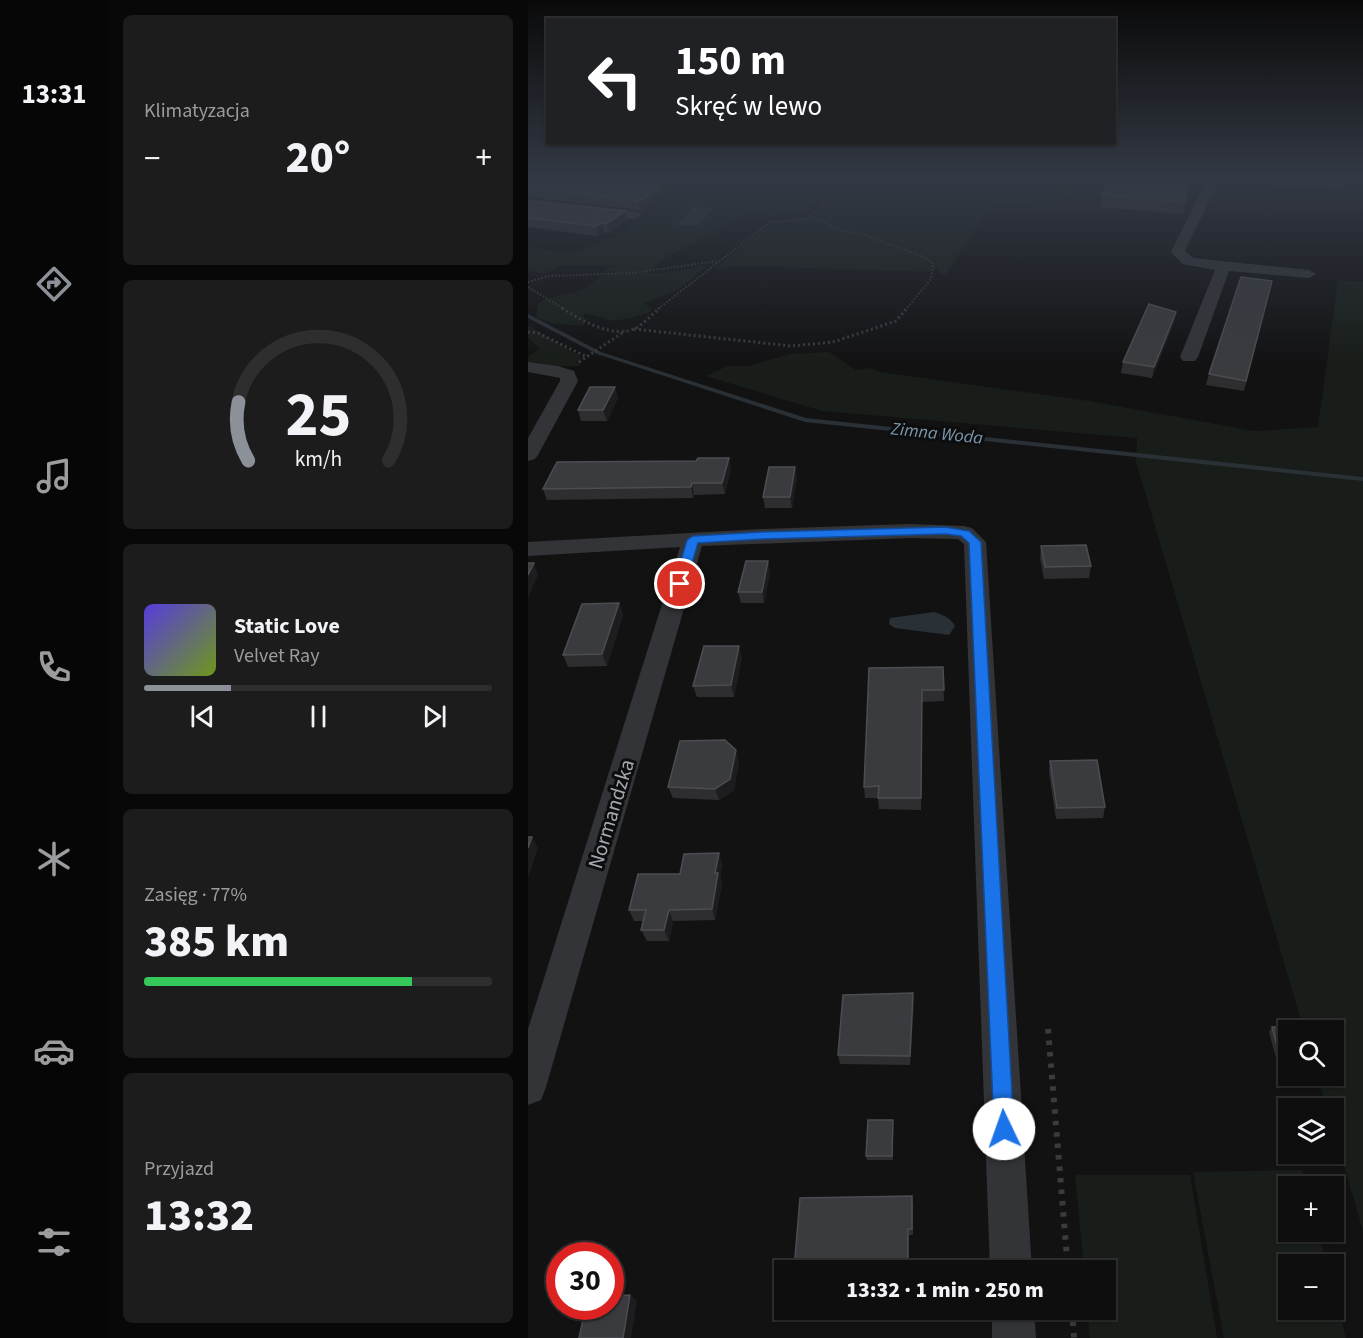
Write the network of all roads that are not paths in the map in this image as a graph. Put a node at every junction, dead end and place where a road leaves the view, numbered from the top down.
1 (1184, 240) edge
2 (1224, 266) junction
3 (1309, 273) dead end
4 (1189, 357) dead end
5 (528, 367) edge
6 (528, 455) edge
7 (693, 540) junction
8 (528, 549) edge
9 (528, 1087) edge
10 (1011, 1260) edge
11 (1013, 1320) edge
12 (1014, 1338) edge

1 - 2 street
2 - 3 street
2 - 4 street
5 - 6 street
7 - 8 street
7 - 9 street, Normandzka
7 - 10 street
11 - 12 street

